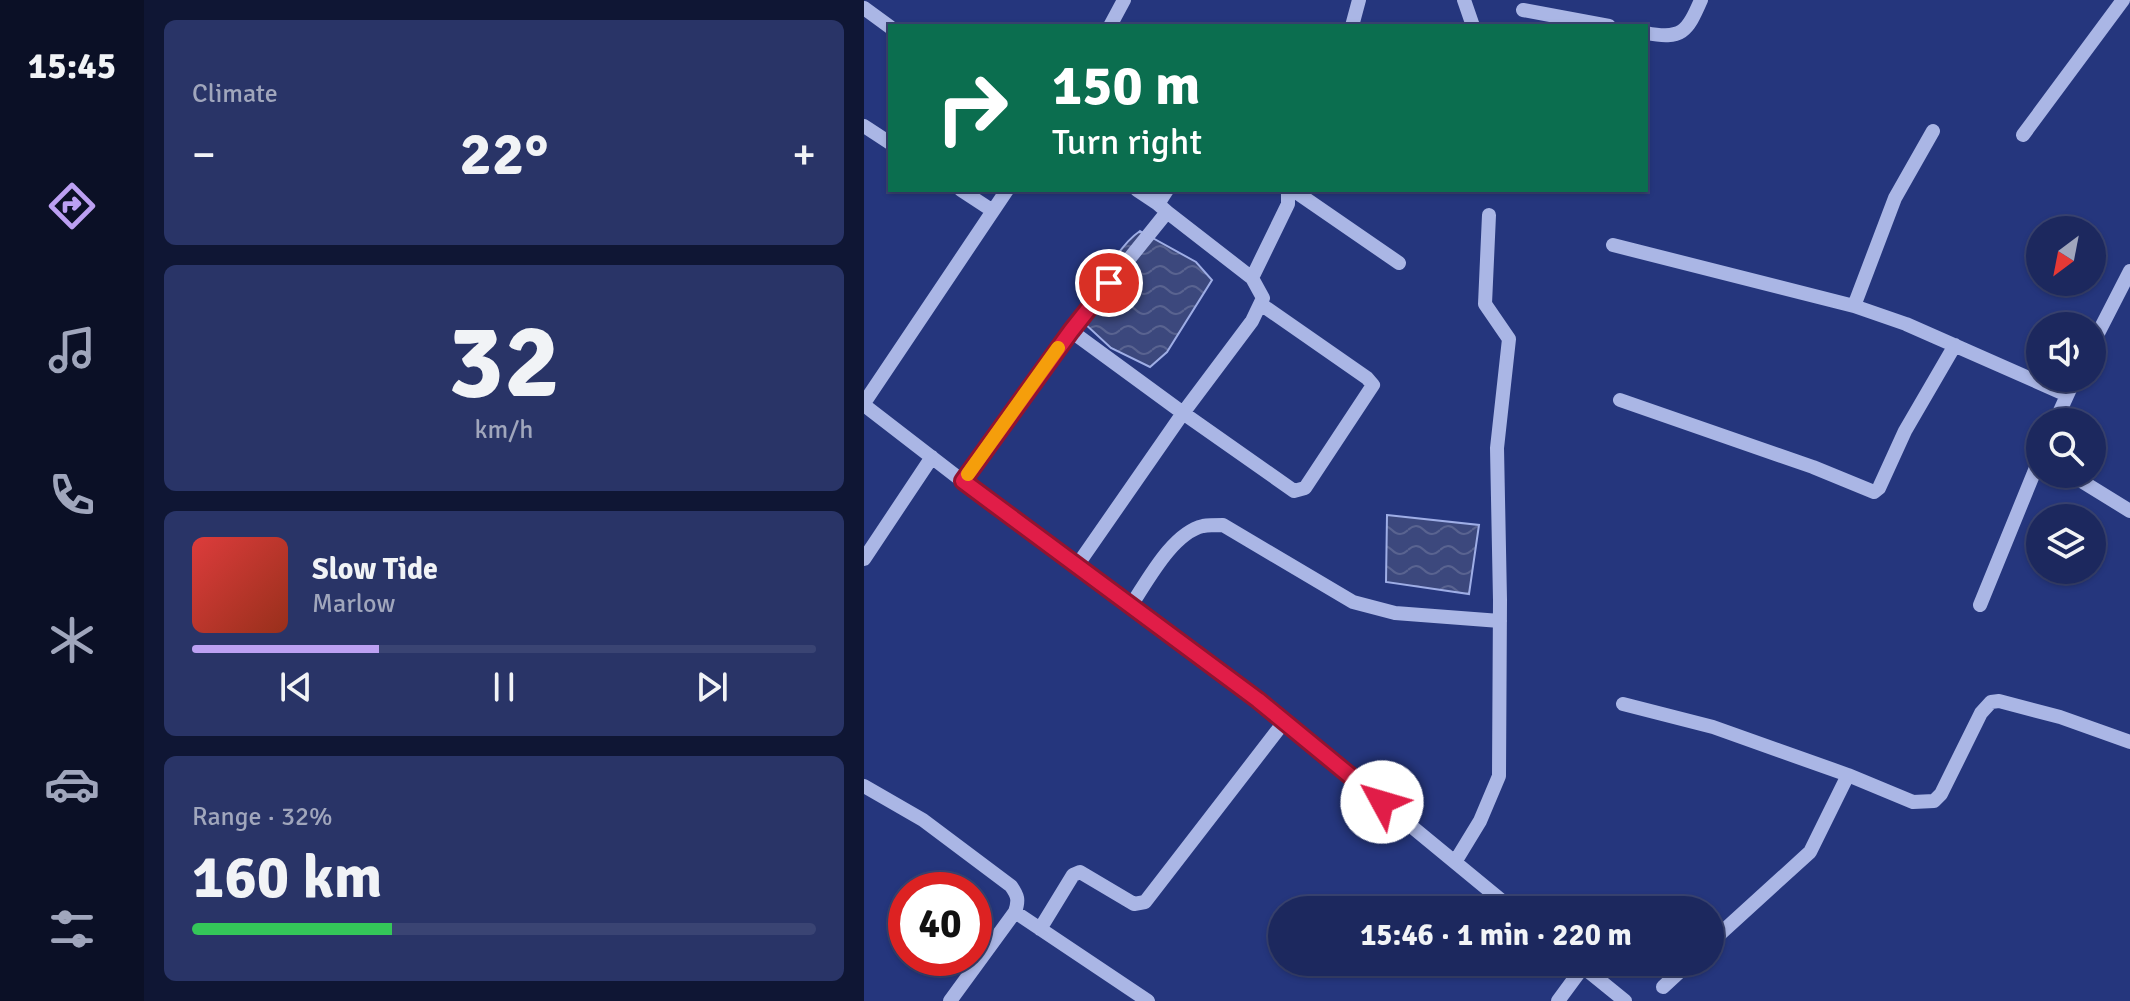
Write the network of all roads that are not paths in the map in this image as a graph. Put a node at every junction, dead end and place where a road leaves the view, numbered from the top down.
1 (1124, 0) edge
2 (1359, 0) edge
3 (1464, 0) edge
4 (1701, 0) edge
5 (2124, 5) edge
6 (864, 8) edge
7 (1523, 10) dead end
8 (1111, 24) edge
9 (1353, 24) edge
10 (1472, 24) edge
11 (1598, 24) edge
12 (888, 26) edge
13 (1648, 33) edge
14 (864, 126) edge
15 (1933, 131) dead end
16 (2023, 135) dead end
17 (888, 142) edge
18 (964, 192) edge
19 (1006, 192) edge
20 (1140, 192) edge
21 (1166, 192) edge
22 (1291, 192) edge
23 (1294, 192) edge
24 (1162, 208) junction
25 (993, 211) junction
26 (1489, 215) dead end
27 (1613, 245) dead end
28 (1399, 263) dead end
29 (2130, 271) edge
30 (1252, 278) junction
31 (1262, 305) junction
32 (1854, 306) junction
33 (2106, 318) edge
34 (1071, 331) junction
35 (1955, 345) junction
36 (2068, 392) edge
37 (2067, 395) junction
38 (1620, 400) dead end
39 (864, 404) edge
40 (2061, 408) edge
41 (1183, 413) junction
42 (932, 457) junction
43 (963, 481) junction
44 (2028, 488) edge
45 (2093, 488) edge
46 (2130, 511) edge
47 (864, 559) edge
48 (1076, 567) junction
49 (1980, 605) dead end
50 (1130, 607) junction
51 (1500, 621) junction
52 (1623, 704) dead end
53 (1284, 722) junction
54 (2130, 742) edge
55 (1848, 775) junction
56 (864, 786) edge
57 (1455, 862) junction
58 (1496, 896) edge
59 (1015, 912) junction
60 (1040, 929) junction
61 (1724, 930) edge
62 (1573, 976) edge
63 (1595, 976) edge
64 (1675, 976) edge
65 (1663, 987) dead end
66 (950, 1001) edge
67 (1148, 1001) edge
68 (1558, 1001) edge
69 (1625, 1001) edge

1 - 8 street
2 - 9 street
3 - 10 street
4 - 13 street
5 - 16 street
6 - 12 street
7 - 11 street
14 - 17 street
15 - 32 street
18 - 25 street
19 - 25 street
20 - 24 street
21 - 24 street
22 - 30 street
23 - 28 street
24 - 30 street
24 - 34 street
25 - 39 street
26 - 51 street
27 - 32 street
29 - 33 street
30 - 31 street
31 - 41 street
31 - 41 street
32 - 35 street
34 - 41 street
34 - 43 street
35 - 37 street
35 - 38 street
36 - 37 street
37 - 40 street
39 - 42 street
41 - 48 street
42 - 43 street
42 - 47 street
43 - 48 street
44 - 49 street
45 - 46 street
48 - 50 street
50 - 51 street
50 - 53 street
51 - 57 street
52 - 55 street
53 - 57 street
53 - 60 street
54 - 55 street
55 - 61 street
56 - 59 street
57 - 58 street
59 - 60 street
59 - 66 street
60 - 67 street
62 - 68 street
63 - 69 street
64 - 65 street

